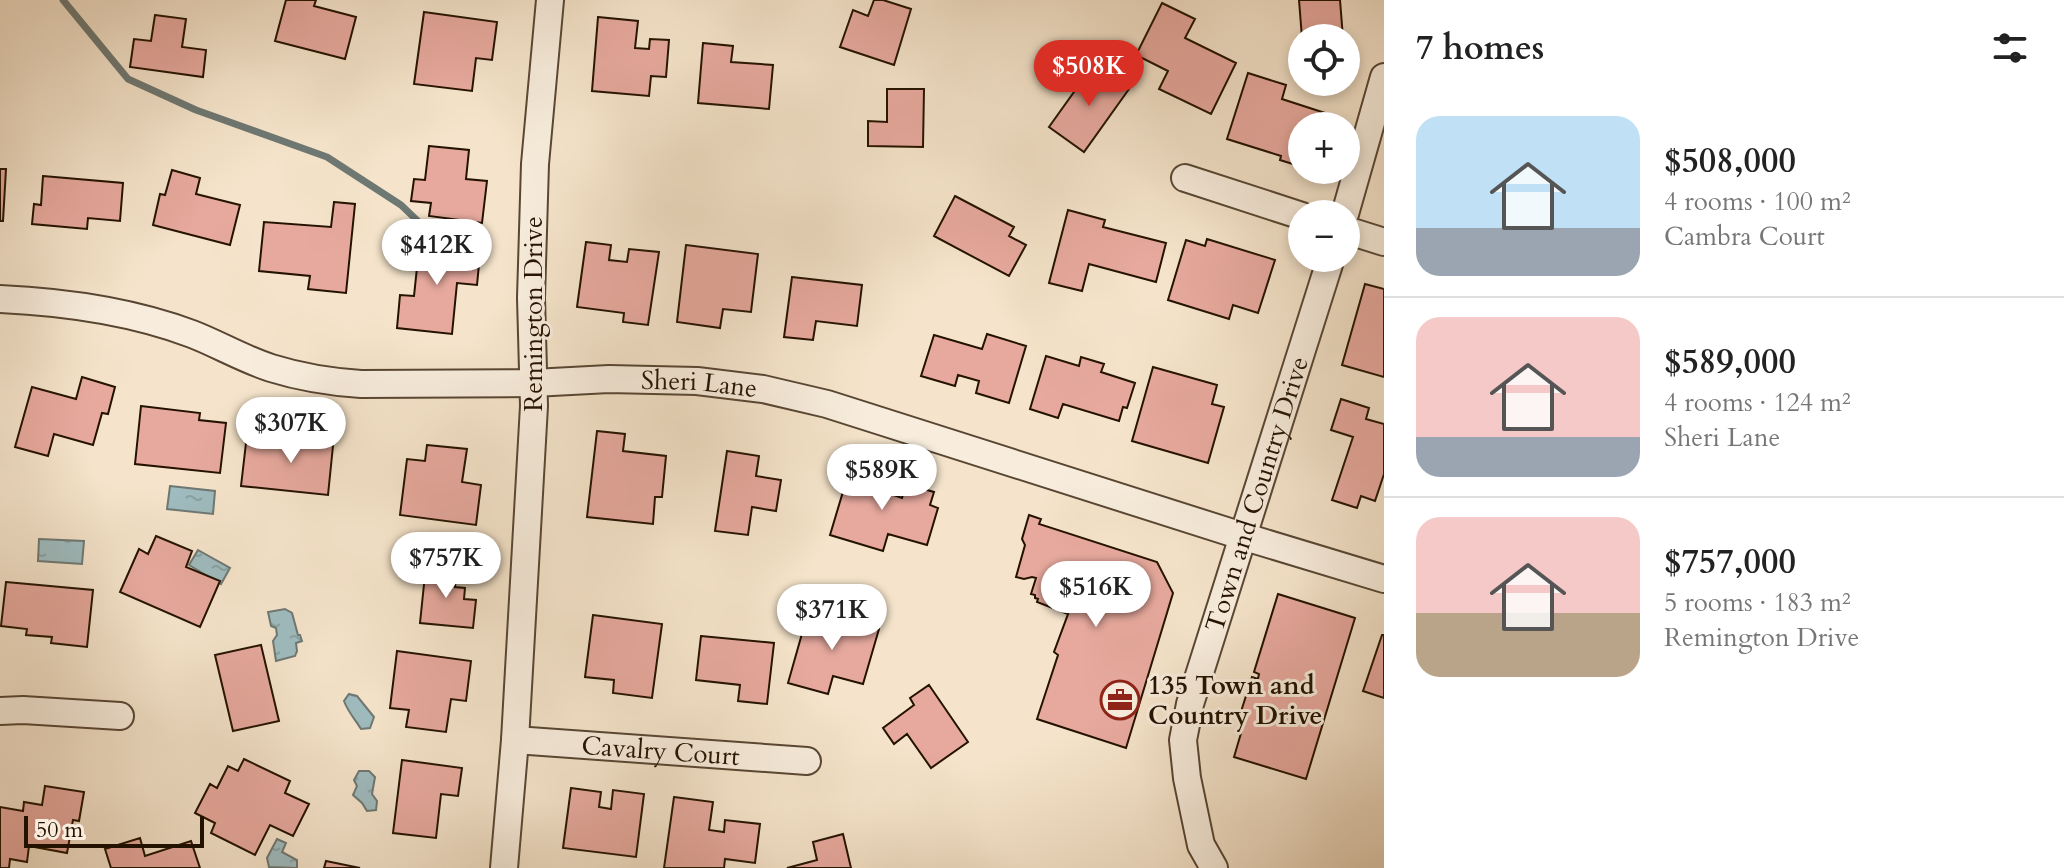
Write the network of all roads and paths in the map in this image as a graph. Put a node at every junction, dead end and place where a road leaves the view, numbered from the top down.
1 (550, 0) edge
2 (1384, 77) edge
3 (1185, 178) dead end
4 (1349, 200) edge
5 (1288, 211) edge
6 (1360, 234) edge
7 (1384, 242) edge
8 (1327, 272) edge
9 (0, 299) edge
10 (533, 383) junction
11 (1242, 536) junction
12 (1384, 579) edge
13 (0, 711) edge
14 (120, 716) dead end
15 (515, 740) junction
16 (807, 761) dead end
17 (504, 868) edge
18 (1214, 868) edge

1 - 10 street, Remington Drive
2 - 4 street
3 - 5 street
6 - 7 street
8 - 11 street, Town and Country Drive
9 - 10 street, Sheri Lane
10 - 11 street, Sheri Lane
10 - 15 street, Remington Drive
11 - 12 street, Sheri Lane
11 - 18 street, Town and Country Drive
13 - 14 street
15 - 16 street, Cavalry Court
15 - 17 street, Remington Drive

